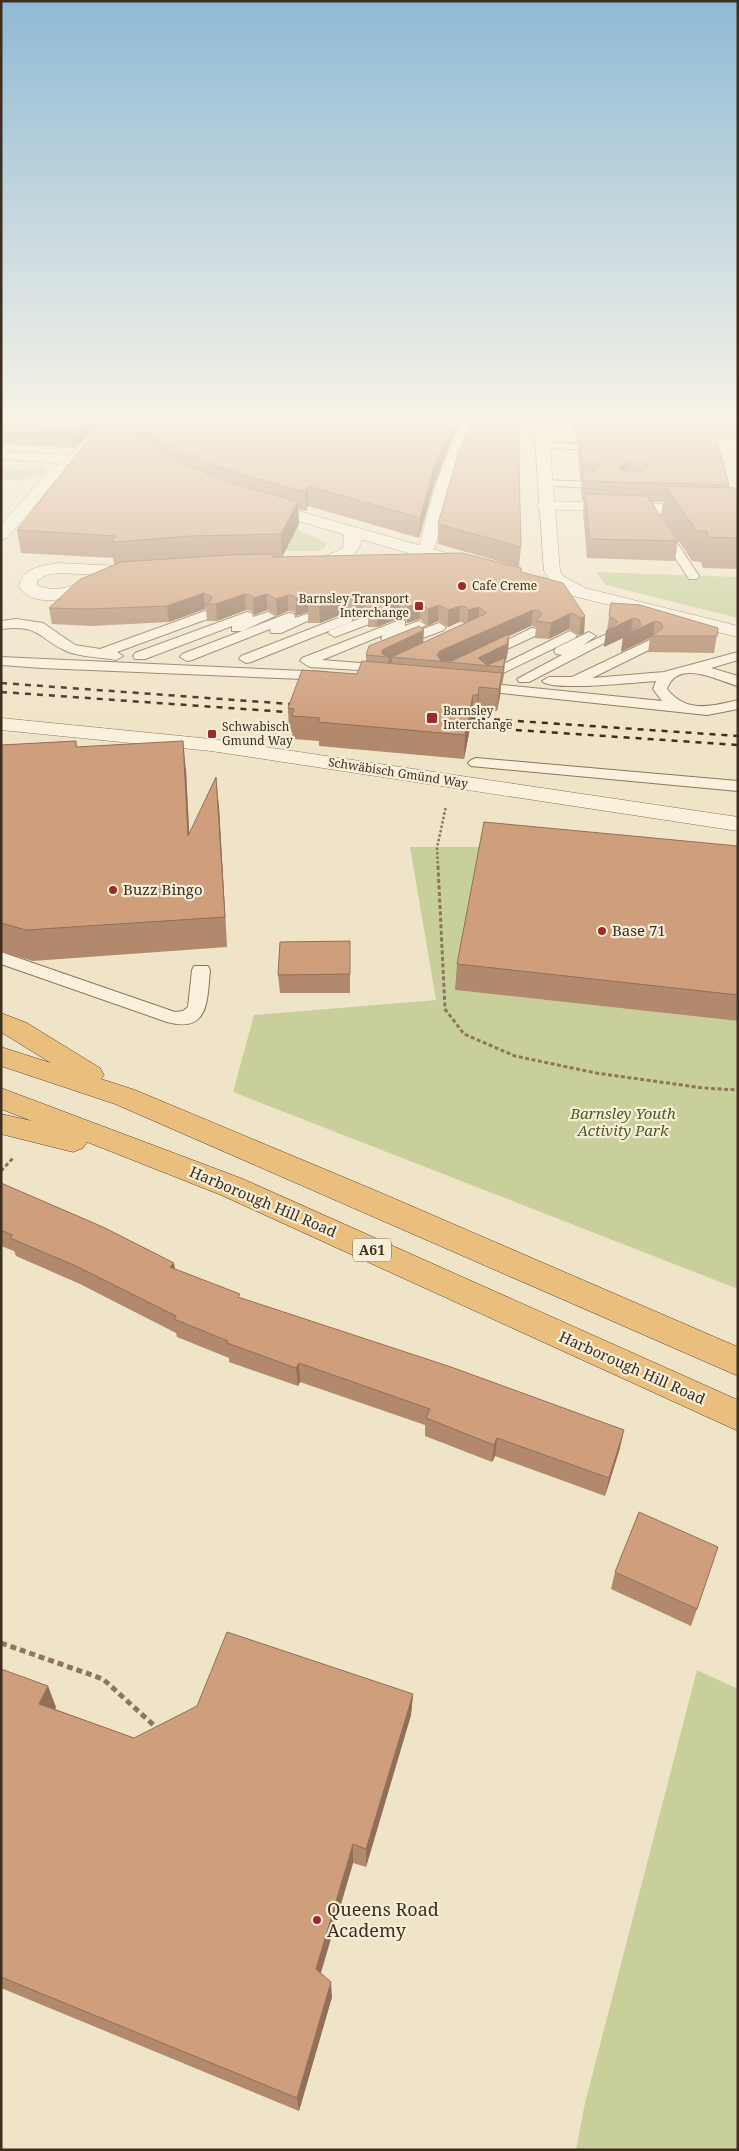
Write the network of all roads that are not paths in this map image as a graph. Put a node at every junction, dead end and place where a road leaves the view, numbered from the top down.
1 (12, 522) edge
2 (319, 522) edge
3 (435, 522) edge
4 (547, 522) edge
5 (658, 522) edge
6 (352, 532) junction
7 (1, 535) edge
8 (426, 554) junction
9 (550, 558) junction
10 (304, 563) edge
11 (322, 563) junction
12 (358, 563) edge
13 (404, 563) edge
14 (475, 566) edge
15 (137, 568) edge
16 (119, 571) edge
17 (693, 576) dead end
18 (585, 594) junction
19 (226, 615) edge
20 (205, 616) dead end
21 (247, 616) dead end
22 (268, 616) dead end
23 (289, 617) dead end
24 (307, 618) dead end
25 (327, 618) edge
26 (346, 620) dead end
27 (364, 621) dead end
28 (382, 622) edge
29 (400, 624) dead end
30 (1, 625) edge
31 (419, 625) edge
32 (513, 631) edge
33 (532, 632) dead end
34 (738, 632) edge
35 (551, 634) edge
36 (570, 635) dead end
37 (589, 636) dead end
38 (607, 638) edge
39 (630, 640) edge
40 (652, 643) edge
41 (100, 654) junction
42 (119, 656) junction
43 (140, 656) junction
44 (165, 656) junction
45 (187, 656) junction
46 (241, 656) junction
47 (738, 656) edge
48 (210, 657) junction
49 (266, 660) junction
50 (298, 660) junction
51 (1, 661) edge
52 (395, 663) junction
53 (324, 664) junction
54 (467, 668) junction
55 (687, 670) junction
56 (486, 676) junction
57 (666, 676) junction
58 (505, 678) junction
59 (524, 679) junction
60 (547, 681) junction
61 (573, 682) junction
62 (738, 682) edge
63 (738, 704) edge
64 (683, 707) junction
65 (1, 724) edge
66 (58, 728) junction
67 (1, 730) edge
68 (476, 764) dead end
69 (738, 786) edge
70 (738, 824) edge
71 (1, 958) edge
72 (201, 970) dead end
73 (1, 1022) edge
74 (1, 1056) edge
75 (125, 1097) junction
76 (1, 1098) edge
77 (1, 1124) edge
78 (177, 1165) junction
79 (738, 1362) edge
80 (738, 1416) edge

1 - 7 street
2 - 6 street
3 - 8 street
4 - 9 street
5 - 17 lane
6 - 8 street
6 - 11 street
8 - 13 street
8 - 14 street
9 - 18 street
9 - 18 street
10 - 11 street
11 - 12 street
15 - 16 street
18 - 34 street
19 - 42 lane
20 - 41 lane
21 - 43 lane
22 - 44 lane
23 - 45 lane
24 - 48 lane
25 - 46 lane
26 - 46 lane
27 - 49 lane
28 - 50 lane
29 - 50 lane
30 - 41 lane
31 - 53 lane
32 - 54 lane
33 - 54 lane
35 - 54 lane
36 - 56 lane
37 - 58 lane
38 - 59 lane
39 - 60 lane
40 - 61 lane
41 - 42 lane
42 - 43 lane
43 - 44 lane
44 - 45 lane
45 - 48 lane
46 - 48 lane
46 - 49 lane
47 - 55 lane
49 - 50 lane
50 - 53 lane
51 - 52 lane
52 - 52 lane
52 - 53 lane
54 - 56 lane
54 - 64 lane
55 - 57 lane
55 - 62 lane
56 - 58 lane
57 - 61 lane
57 - 64 lane
58 - 59 lane
59 - 60 lane
60 - 61 lane
63 - 64 lane
65 - 66 street, Schwäbisch Gmünd Way
66 - 67 street, Schwäbisch Gmünd Way
66 - 70 street, Schwäbisch Gmünd Way
68 - 69 lane
71 - 72 lane
73 - 75 highway
74 - 75 highway
75 - 79 highway
76 - 78 highway, Harborough Hill Road / A61
77 - 78 highway, A61
78 - 80 highway, Harborough Hill Road / A61

